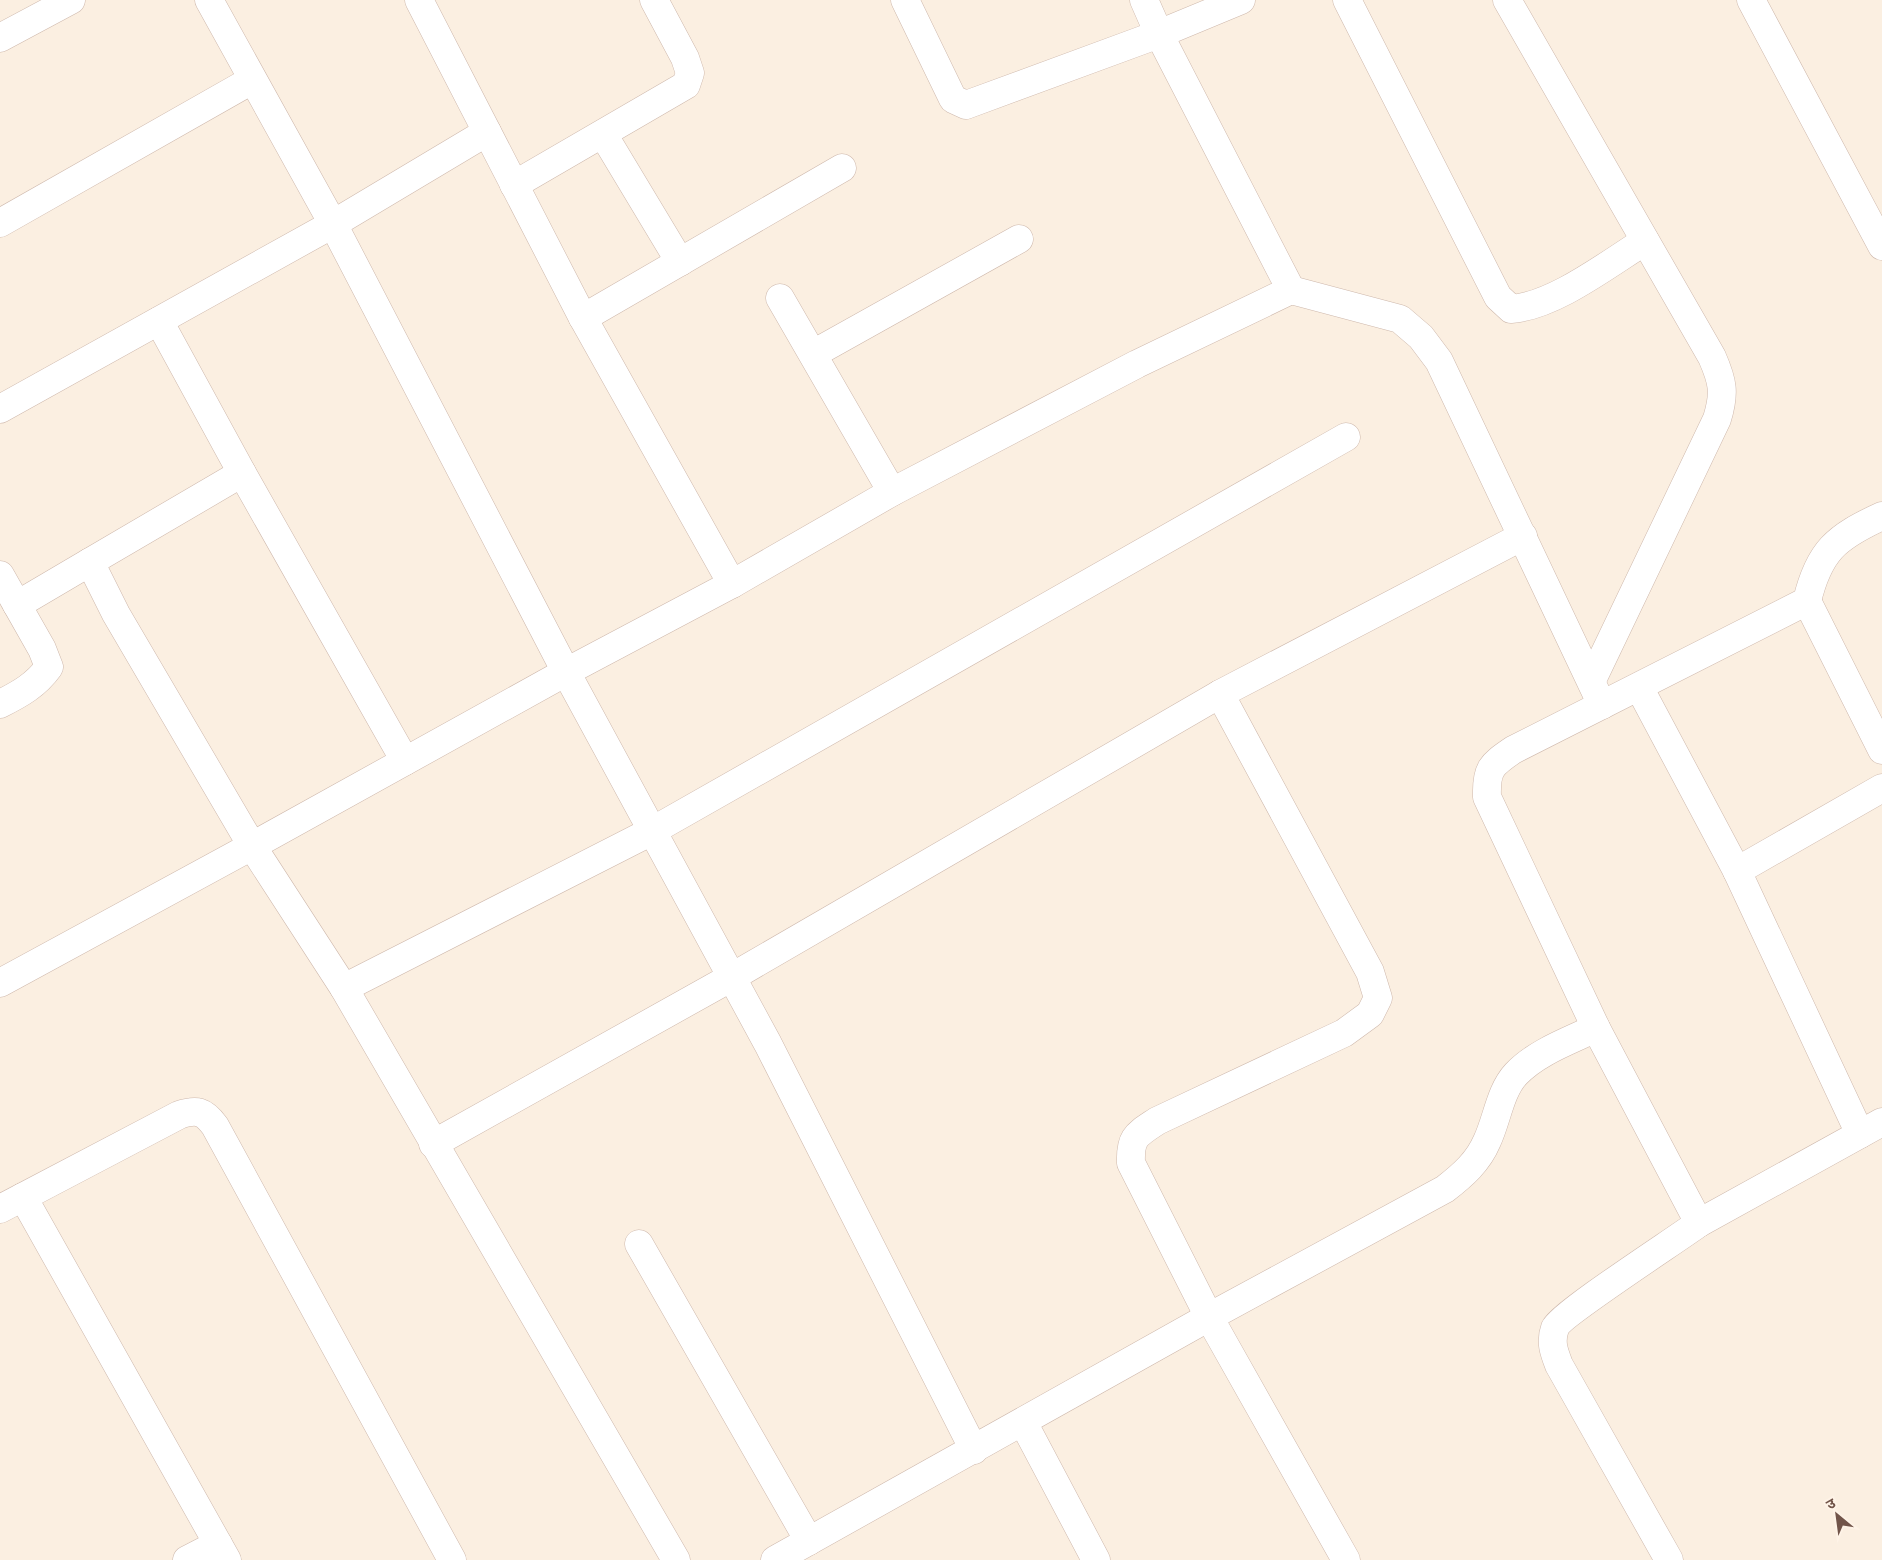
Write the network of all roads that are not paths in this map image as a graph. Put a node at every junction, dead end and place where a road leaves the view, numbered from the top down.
1 (70, 0) edge
2 (209, 0) edge
3 (419, 0) edge
4 (654, 0) edge
5 (905, 0) edge
6 (1144, 0) edge
7 (1241, 0) edge
8 (1348, 0) edge
9 (1507, 0) edge
10 (1752, 0) edge
11 (1159, 34) junction
12 (0, 38) edge
13 (252, 80) junction
14 (487, 132) junction
15 (603, 134) junction
16 (842, 168) dead end
17 (514, 184) junction
18 (0, 223) edge
19 (333, 224) junction
20 (1019, 238) dead end
21 (1645, 241) junction
22 (1882, 246) edge
23 (680, 262) junction
24 (1291, 290) junction
25 (780, 298) dead end
26 (584, 318) junction
27 (159, 321) junction
28 (813, 354) junction
29 (0, 409) edge
30 (1346, 437) dead end
31 (242, 472) junction
32 (892, 492) junction
33 (1882, 516) edge
34 (1523, 536) junction
35 (90, 562) junction
36 (0, 575) edge
37 (732, 584) junction
38 (1807, 602) junction
39 (17, 604) junction
40 (566, 672) junction
41 (1640, 687) junction
42 (1597, 692) junction
43 (1220, 694) junction
44 (0, 704) edge
45 (1882, 750) edge
46 (405, 762) junction
47 (1882, 788) edge
48 (652, 831) junction
49 (252, 846) junction
50 (1738, 871) junction
51 (732, 977) junction
52 (0, 983) edge
53 (344, 988) junction
54 (1596, 1028) junction
55 (1871, 1128) edge
56 (433, 1144) junction
57 (11, 1203) edge
58 (1699, 1223) junction
59 (639, 1244) dead end
60 (1209, 1317) junction
61 (1023, 1422) junction
62 (974, 1450) junction
63 (809, 1541) junction
64 (222, 1552) edge
65 (187, 1560) edge
66 (452, 1560) edge
67 (676, 1560) edge
68 (776, 1560) edge
69 (1096, 1560) edge
70 (1346, 1560) edge
71 (1669, 1560) edge

1 - 12 street
2 - 13 street
3 - 14 street
4 - 15 street
5 - 11 street
6 - 11 street
7 - 11 street
8 - 21 street
9 - 21 street
10 - 22 street
11 - 24 street
13 - 18 street
13 - 19 street
14 - 17 street
14 - 19 street
15 - 17 street
15 - 23 street
16 - 23 street
17 - 26 street
19 - 27 street
19 - 40 street
20 - 28 street
21 - 42 street
23 - 26 street
24 - 32 street
24 - 34 street
25 - 28 street
26 - 37 street
27 - 29 street
27 - 31 street
28 - 32 street
30 - 48 street
31 - 35 street
31 - 46 street
32 - 37 street
33 - 38 street
34 - 42 street
34 - 43 street
35 - 39 street
35 - 49 street
36 - 39 street
37 - 40 street
38 - 41 street
38 - 45 street
39 - 44 street
40 - 46 street
40 - 48 street
41 - 42 street
41 - 50 street
42 - 54 street
43 - 51 street
43 - 60 street
46 - 49 street
47 - 50 street
48 - 51 street
48 - 53 street
49 - 52 street
49 - 53 street
50 - 55 street
51 - 56 street
51 - 62 street
53 - 56 street
54 - 58 street
54 - 60 street
55 - 58 street
56 - 67 street
57 - 64 street
57 - 66 street
58 - 71 street
59 - 63 street
60 - 61 street
60 - 70 street
61 - 62 street
61 - 69 street
62 - 63 street
63 - 68 street
64 - 65 street

